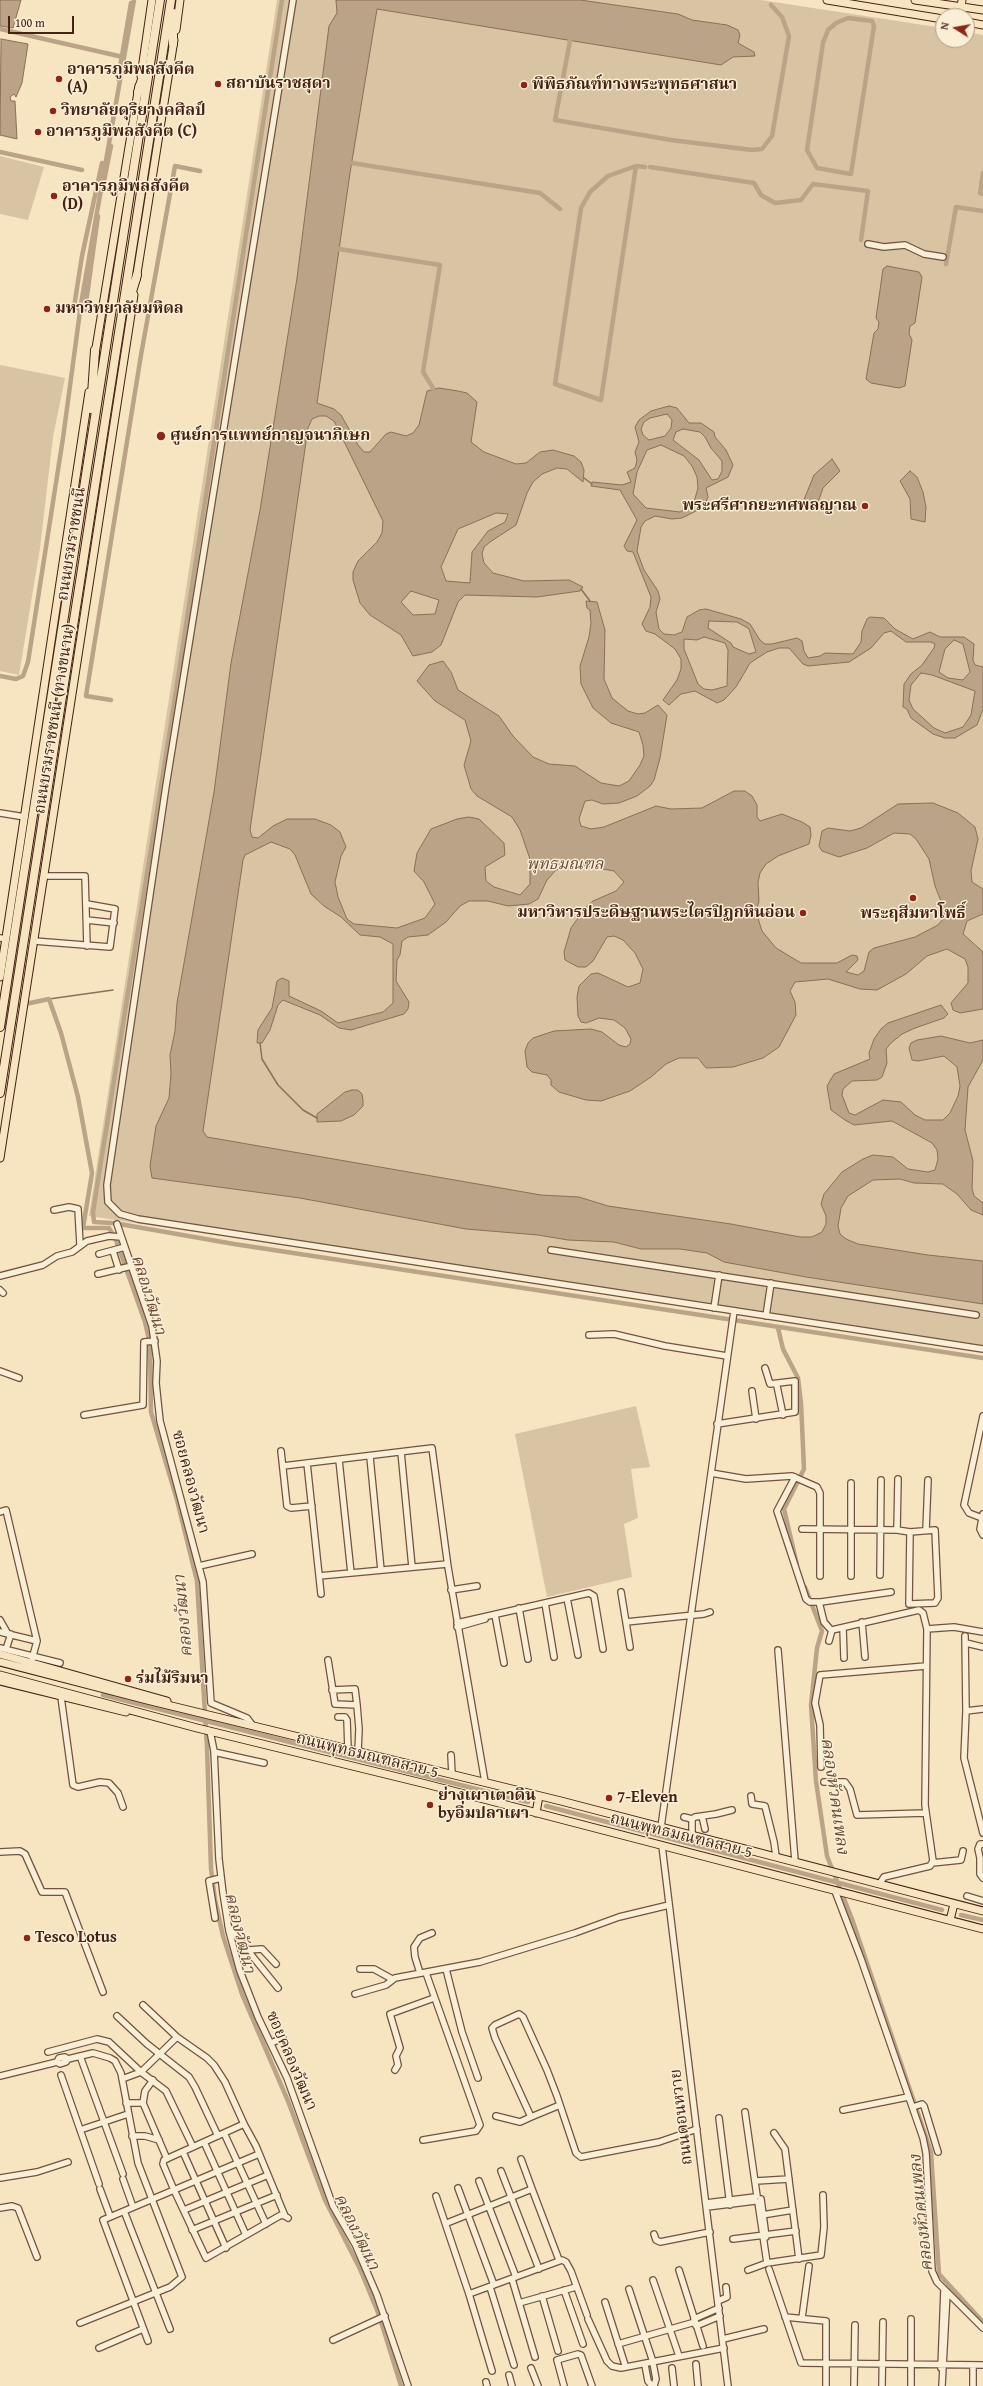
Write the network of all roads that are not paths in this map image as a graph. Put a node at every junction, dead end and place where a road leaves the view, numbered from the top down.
1 (152, 0) edge
2 (160, 0) edge
3 (172, 0) edge
4 (180, 0) edge
5 (293, 0) edge
6 (827, 0) edge
7 (915, 0) edge
8 (935, 2) edge
9 (962, 3) edge
10 (983, 10) edge
11 (933, 17) joint
12 (154, 43) junction
13 (173, 44) junction
14 (138, 92) junction
15 (868, 244) dead end
16 (943, 257) dead end
17 (137, 275) junction
18 (95, 350) junction
19 (114, 364) junction
20 (86, 472) junction
21 (0, 813) edge
22 (25, 817) junction
23 (45, 876) junction
24 (86, 904) junction
25 (87, 920) junction
26 (114, 923) junction
27 (3, 939) edge
28 (34, 941) junction
29 (87, 946) junction
30 (0, 976) edge
31 (0, 1027) edge
32 (0, 1093) edge
33 (0, 1158) edge
34 (54, 1210) dead end
35 (117, 1224) dead end
36 (120, 1237) junction
37 (80, 1245) junction
38 (124, 1248) junction
39 (114, 1250) junction
40 (551, 1250) dead end
41 (99, 1254) dead end
42 (130, 1267) junction
43 (120, 1269) junction
44 (98, 1274) dead end
45 (719, 1275) junction
46 (0, 1276) edge
47 (771, 1283) junction
48 (714, 1308) junction
49 (734, 1311) junction
50 (976, 1315) dead end
51 (766, 1316) junction
52 (589, 1335) dead end
53 (154, 1341) junction
54 (983, 1349) edge
55 (726, 1356) junction
56 (765, 1368) dead end
57 (0, 1371) edge
58 (19, 1378) dead end
59 (778, 1386) dead end
60 (752, 1390) dead end
61 (782, 1415) junction
62 (84, 1416) dead end
63 (983, 1416) edge
64 (756, 1419) junction
65 (718, 1424) junction
66 (281, 1451) dead end
67 (401, 1452) junction
68 (370, 1457) junction
69 (339, 1460) junction
70 (307, 1463) junction
71 (283, 1466) junction
72 (711, 1473) junction
73 (798, 1478) junction
74 (898, 1479) dead end
75 (881, 1480) dead end
76 (928, 1480) dead end
77 (851, 1483) dead end
78 (312, 1506) junction
79 (0, 1512) edge
80 (982, 1516) edge
81 (802, 1529) dead end
82 (880, 1529) junction
83 (820, 1530) junction
84 (850, 1530) junction
85 (897, 1530) junction
86 (926, 1530) junction
87 (910, 1532) junction
88 (983, 1535) edge
89 (252, 1554) dead end
90 (447, 1564) junction
91 (199, 1566) junction
92 (412, 1567) junction
93 (381, 1570) junction
94 (351, 1573) junction
95 (880, 1575) dead end
96 (319, 1576) junction
97 (820, 1576) dead end
98 (851, 1576) dead end
99 (477, 1586) dead end
100 (452, 1590) junction
101 (621, 1592) dead end
102 (891, 1592) dead end
103 (321, 1594) dead end
104 (567, 1598) junction
105 (819, 1602) junction
106 (545, 1603) junction
107 (519, 1608) junction
108 (710, 1612) dead end
109 (495, 1615) junction
110 (691, 1615) junction
111 (0, 1620) edge
112 (626, 1622) junction
113 (862, 1622) junction
114 (457, 1625) junction
115 (843, 1628) junction
116 (927, 1629) junction
117 (831, 1630) junction
118 (0, 1632) edge
119 (983, 1632) edge
120 (10, 1634) junction
121 (965, 1636) dead end
122 (37, 1641) junction
123 (829, 1641) dead end
124 (966, 1644) junction
125 (983, 1646) edge
126 (630, 1647) dead end
127 (3, 1649) edge
128 (603, 1649) dead end
129 (778, 1650) dead end
130 (0, 1654) edge
131 (578, 1655) dead end
132 (554, 1657) dead end
133 (865, 1657) dead end
134 (844, 1658) dead end
135 (528, 1659) dead end
136 (32, 1660) junction
137 (328, 1660) dead end
138 (0, 1662) edge
139 (60, 1663) dead end
140 (504, 1663) dead end
141 (926, 1666) junction
142 (0, 1675) edge
143 (0, 1681) edge
144 (332, 1690) junction
145 (61, 1697) junction
146 (357, 1705) junction
147 (983, 1709) edge
148 (193, 1711) junction
149 (966, 1711) junction
150 (338, 1717) dead end
151 (186, 1725) junction
152 (253, 1726) junction
153 (210, 1731) junction
154 (348, 1749) junction
155 (358, 1751) junction
156 (214, 1752) junction
157 (451, 1756) dead end
158 (264, 1763) dead end
159 (821, 1767) dead end
160 (452, 1774) junction
161 (485, 1782) junction
162 (824, 1782) dead end
163 (539, 1796) junction
164 (751, 1796) dead end
165 (123, 1807) dead end
166 (732, 1810) dead end
167 (536, 1813) junction
168 (926, 1813) junction
169 (702, 1816) junction
170 (684, 1817) dead end
171 (692, 1819) junction
172 (661, 1826) junction
173 (705, 1829) dead end
174 (983, 1833) edge
175 (692, 1834) junction
176 (983, 1844) edge
177 (662, 1846) junction
178 (963, 1851) dead end
179 (0, 1852) edge
180 (776, 1856) junction
181 (794, 1861) junction
182 (932, 1863) junction
183 (219, 1878) junction
184 (983, 1878) edge
185 (880, 1883) junction
186 (835, 1891) junction
187 (967, 1896) dead end
188 (983, 1901) edge
189 (954, 1904) junction
190 (669, 1905) junction
191 (983, 1911) edge
192 (215, 1918) dead end
193 (950, 1920) junction
194 (228, 1926) junction
195 (983, 1929) edge
196 (432, 1933) dead end
197 (248, 1950) junction
198 (276, 1964) dead end
199 (360, 1969) dead end
200 (446, 1969) junction
201 (423, 1973) junction
202 (392, 1979) junction
203 (278, 1988) dead end
204 (103, 1992) dead end
205 (355, 1994) dead end
206 (434, 1998) junction
207 (143, 2005) dead end
208 (117, 2016) dead end
209 (177, 2037) junction
210 (283, 2038) dead end
211 (271, 2043) junction
212 (48, 2052) dead end
213 (159, 2054) junction
214 (80, 2056) junction
215 (395, 2070) dead end
216 (141, 2072) junction
217 (61, 2075) dead end
218 (0, 2076) edge
219 (478, 2078) dead end
220 (122, 2079) junction
221 (152, 2080) junction
222 (908, 2097) junction
223 (126, 2103) junction
224 (143, 2103) junction
225 (560, 2106) junction
226 (916, 2106) junction
227 (843, 2110) dead end
228 (745, 2112) dead end
229 (128, 2114) junction
230 (496, 2116) dead end
231 (531, 2117) junction
232 (718, 2118) dead end
233 (104, 2122) junction
234 (244, 2124) junction
235 (697, 2129) junction
236 (80, 2130) junction
237 (224, 2133) junction
238 (774, 2133) dead end
239 (132, 2136) junction
240 (218, 2136) junction
241 (159, 2140) junction
242 (423, 2140) dead end
243 (204, 2142) junction
244 (193, 2147) junction
245 (183, 2152) junction
246 (938, 2152) dead end
247 (259, 2154) junction
248 (166, 2159) junction
249 (521, 2159) dead end
250 (68, 2162) dead end
251 (238, 2162) junction
252 (217, 2171) junction
253 (501, 2171) dead end
254 (268, 2175) junction
255 (0, 2178) edge
256 (789, 2179) junction
257 (196, 2181) junction
258 (479, 2181) dead end
259 (756, 2181) junction
260 (247, 2182) junction
261 (458, 2188) dead end
262 (532, 2189) junction
263 (174, 2190) junction
264 (226, 2192) junction
265 (276, 2195) junction
266 (822, 2195) dead end
267 (436, 2196) dead end
268 (511, 2197) junction
269 (757, 2199) junction
270 (152, 2200) junction
271 (205, 2201) junction
272 (256, 2202) junction
273 (730, 2202) junction
274 (706, 2205) junction
275 (490, 2206) junction
276 (133, 2207) junction
277 (0, 2208) edge
278 (184, 2210) junction
279 (793, 2210) junction
280 (124, 2211) junction
281 (234, 2211) junction
282 (468, 2214) junction
283 (762, 2215) junction
284 (110, 2216) junction
285 (213, 2220) junction
286 (447, 2222) junction
287 (266, 2224) junction
288 (192, 2230) junction
289 (796, 2231) junction
290 (710, 2232) junction
291 (654, 2234) dead end
292 (246, 2235) junction
293 (764, 2235) junction
294 (733, 2239) dead end
295 (226, 2248) junction
296 (37, 2257) dead end
297 (206, 2258) junction
298 (799, 2259) junction
299 (559, 2260) junction
300 (209, 2265) dead end
301 (768, 2266) junction
302 (809, 2266) dead end
303 (539, 2269) junction
304 (679, 2270) dead end
305 (748, 2270) dead end
306 (514, 2278) junction
307 (653, 2280) dead end
308 (492, 2286) junction
309 (576, 2287) junction
310 (726, 2287) dead end
311 (629, 2289) dead end
312 (564, 2290) junction
313 (946, 2291) junction
314 (156, 2293) junction
315 (469, 2294) junction
316 (542, 2296) junction
317 (718, 2300) junction
318 (133, 2302) junction
319 (605, 2302) dead end
320 (520, 2303) junction
321 (719, 2308) junction
322 (384, 2316) junction
323 (720, 2316) junction
324 (785, 2317) junction
325 (802, 2318) junction
326 (911, 2320) dead end
327 (695, 2322) junction
328 (883, 2322) dead end
329 (80, 2323) dead end
330 (855, 2325) dead end
331 (983, 2328) edge
332 (144, 2329) junction
333 (170, 2329) dead end
334 (670, 2329) junction
335 (764, 2329) dead end
336 (645, 2337) junction
337 (723, 2339) junction
338 (333, 2340) dead end
339 (148, 2341) dead end
340 (583, 2344) dead end
341 (618, 2344) junction
342 (703, 2346) dead end
343 (99, 2348) dead end
344 (724, 2348) junction
345 (558, 2351) dead end
346 (678, 2353) dead end
347 (535, 2357) dead end
348 (653, 2361) junction
349 (696, 2364) dead end
350 (826, 2364) junction
351 (854, 2364) junction
352 (882, 2364) junction
353 (514, 2365) dead end
354 (625, 2365) dead end
355 (645, 2365) junction
356 (912, 2365) junction
357 (983, 2365) edge
358 (942, 2366) junction
359 (973, 2366) junction
360 (531, 2368) dead end
361 (672, 2368) dead end
362 (492, 2372) dead end
363 (509, 2375) dead end
364 (405, 2385) edge
365 (512, 2386) edge
366 (538, 2386) edge
367 (564, 2386) edge
368 (592, 2386) edge
369 (653, 2386) edge
370 (674, 2386) edge
371 (698, 2386) edge
372 (728, 2386) edge
373 (826, 2386) edge
374 (854, 2386) edge
375 (882, 2386) edge
376 (911, 2386) edge
377 (942, 2386) edge
378 (973, 2386) edge

1 - 14 main road, ถนนบรมราชชนนี (ทางขนาน)
2 - 12 highway, ถนนบรมราชชนนี
3 - 13 highway
3 - 19 highway, ถนนบรมราชชนนี
4 - 13 main road, ถนนบรมราชชนนี (ทางขนาน)
5 - 48 street
6 - 11 main road
7 - 8 main road
8 - 9 main road
8 - 11 main road
9 - 10 main road
12 - 14 highway
12 - 20 highway, ถนนบรมราชชนนี
13 - 17 main road, ถนนบรมราชชนนี (ทางขนาน)
14 - 18 main road, ถนนบรมราชชนนี (ทางขนาน)
15 - 16 street
17 - 19 highway
17 - 23 main road, ถนนบรมราชชนนี (ทางขนาน)
18 - 20 highway
18 - 22 main road, ถนนบรมราชชนนี (ทางขนาน)
19 - 32 highway, ถนนบรมราชชนนี
20 - 31 highway, ถนนบรมราชชนนี
21 - 22 street
22 - 27 main road, ถนนบรมราชชนนี (ทางขนาน)
23 - 24 street
23 - 28 main road, ถนนบรมราชชนนี (ทางขนาน)
24 - 25 street
24 - 26 street
25 - 26 street
25 - 29 street
26 - 29 street
27 - 30 main road, ถนนบรมราชชนนี (ทางขนาน)
28 - 29 street
28 - 33 main road, ถนนบรมราชชนนี (ทางขนาน)
34 - 37 street
35 - 36 street, ซอยคลองวัฒนา
36 - 37 street
36 - 38 street, ซอยคลองวัฒนา
37 - 46 street
38 - 39 street
38 - 42 street, ซอยคลองวัฒนา
39 - 41 street
39 - 43 street
40 - 45 street
42 - 43 street
42 - 53 street, ซอยคลองวัฒนา
43 - 44 street
45 - 47 street
45 - 48 street
47 - 50 street
47 - 51 street
48 - 49 street
49 - 51 street
49 - 55 street
51 - 54 street
52 - 55 street
53 - 62 street
53 - 91 street, ซอยคลองวัฒนา
55 - 65 street
56 - 61 street
57 - 58 street
59 - 61 street
60 - 64 street
61 - 64 street
63 - 80 street
64 - 65 street
65 - 72 street
66 - 71 street
67 - 68 street
67 - 90 street
67 - 92 street
68 - 69 street
68 - 93 street
69 - 70 street
69 - 94 street
70 - 71 street
70 - 78 street
71 - 78 street
72 - 73 street
72 - 110 street
73 - 83 street
73 - 105 street
74 - 85 street
75 - 82 street
76 - 86 street
77 - 84 street
78 - 96 street
79 - 122 street
80 - 88 street
81 - 83 street
82 - 84 street
82 - 85 street
82 - 95 street
83 - 84 street
83 - 97 street
84 - 98 street
85 - 87 street
86 - 87 street
86 - 87 street
89 - 91 street
90 - 92 street
90 - 100 street
91 - 152 street, ซอยคลองวัฒนา
92 - 93 street
93 - 94 street
94 - 96 street
96 - 103 street
99 - 100 street
100 - 114 street
101 - 112 street
102 - 105 street
104 - 106 street
104 - 128 street
104 - 131 street
105 - 117 street
106 - 107 street
106 - 132 street
107 - 109 street
107 - 135 street
108 - 110 street
109 - 114 street
109 - 140 street
110 - 112 street
110 - 172 street
111 - 120 street
112 - 126 street
113 - 115 street
113 - 116 street
113 - 133 street
114 - 161 street
115 - 117 street
115 - 134 street
116 - 119 street
116 - 141 street
117 - 123 street
118 - 120 street
120 - 122 street
120 - 127 street
121 - 124 street
122 - 136 street
124 - 125 street
124 - 149 street
127 - 136 street
129 - 181 street
130 - 136 main road
136 - 139 street
136 - 148 main road
137 - 144 street
138 - 148 main road, ถนนพุทธมณฑลสาย 5
141 - 159 street
141 - 168 street
142 - 151 main road, ถนนพุทธมณฑลสาย 5
143 - 145 main road
144 - 146 street
144 - 146 street
145 - 151 main road
145 - 165 street
146 - 155 street
147 - 149 street
148 - 152 main road, ถนนพุทธมณฑลสาย 5
149 - 174 street
150 - 154 street
151 - 153 main road, ถนนพุทธมณฑลสาย 5
152 - 154 main road, ถนนพุทธมณฑลสาย 5
153 - 156 street, ซอยคลองวัฒนา
153 - 167 main road, ถนนพุทธมณฑลสาย 5
154 - 155 main road, ถนนพุทธมณฑลสาย 5
155 - 160 main road, ถนนพุทธมณฑลสาย 5
156 - 158 street
156 - 183 street, ซอยคลองวัฒนา
157 - 160 street
160 - 161 main road, ถนนพุทธมณฑลสาย 5
161 - 163 main road, ถนนพุทธมณฑลสาย 5
162 - 168 street
163 - 167 main road
163 - 172 main road, ถนนพุทธมณฑลสาย 5
164 - 180 street
166 - 169 street
167 - 177 main road, ถนนพุทธมณฑลสาย 5
168 - 182 street
169 - 171 street
169 - 173 street
170 - 171 street
171 - 175 street
172 - 175 main road, ถนนพุทธมณฑลสาย 5
175 - 180 main road, ถนนพุทธมณฑลสาย 5
176 - 184 street
177 - 186 main road, ถนนพุทธมณฑลสาย 5
177 - 190 street, ถนนดอนหวาย
178 - 182 street
179 - 204 street
180 - 181 main road, ถนนพุทธมณฑลสาย 5
181 - 185 main road, ถนนพุทธมณฑลสาย 5
182 - 185 street
183 - 192 street
183 - 194 street, ซอยคลองวัฒนา
185 - 189 main road, ถนนพุทธมณฑลสาย 5
186 - 193 main road, ถนนพุทธมณฑลสาย 5
186 - 222 street
187 - 188 street
189 - 191 main road, ถนนพุทธมณฑลสาย 5
189 - 193 main road
190 - 200 street
190 - 235 street, ถนนดอนหวาย
193 - 195 main road, ถนนพุทธมณฑลสาย 5
194 - 197 street
194 - 211 street, ซอยคลองวัฒนา
196 - 201 street
197 - 198 street
197 - 203 street
199 - 202 street
200 - 201 street
200 - 219 street
201 - 202 street
201 - 206 street
202 - 205 street
206 - 215 street
206 - 242 street
207 - 209 street
208 - 213 street
209 - 213 street
209 - 234 street
210 - 211 street
211 - 322 street, ซอยคลองวัฒนา
212 - 216 street
213 - 216 street
213 - 240 street
214 - 218 street
214 - 220 street
214 - 233 street
216 - 220 street
216 - 221 street
217 - 236 street
220 - 223 street
221 - 224 street
221 - 244 street
222 - 226 street
222 - 227 street
223 - 224 street
223 - 229 street
224 - 241 street
225 - 231 street
225 - 231 street
225 - 235 street
226 - 246 street
226 - 313 street
228 - 259 street
229 - 233 street
229 - 239 street
230 - 231 street
232 - 273 street
233 - 236 street
233 - 276 street
234 - 237 street
234 - 247 street
235 - 274 street, ถนนดอนหวาย
236 - 284 street
237 - 240 street
237 - 251 street
238 - 256 street
239 - 241 street
239 - 270 street
240 - 243 street
241 - 248 street
243 - 244 street
243 - 252 street
244 - 245 street
245 - 248 street
245 - 257 street
247 - 251 street
247 - 254 street
248 - 263 street
249 - 262 street
250 - 255 street
251 - 252 street
251 - 260 street
252 - 257 street
252 - 264 street
253 - 268 street
254 - 260 street
254 - 265 street
256 - 259 street
256 - 279 street
257 - 263 street
257 - 271 street
258 - 275 street
259 - 269 street
260 - 264 street
260 - 272 street
261 - 282 street
262 - 268 street
262 - 299 street
263 - 270 street
263 - 278 street
264 - 271 street
264 - 281 street
265 - 272 street
265 - 287 street
266 - 298 street
267 - 286 street
268 - 275 street
268 - 303 street
269 - 273 street
269 - 283 street
270 - 276 street
270 - 314 street
271 - 278 street
271 - 285 street
272 - 281 street
272 - 287 street
273 - 274 street
274 - 290 street, ถนนดอนหวาย
275 - 282 street
275 - 306 street
276 - 280 street
277 - 296 street
278 - 288 street
279 - 283 street
279 - 289 street
280 - 284 street
280 - 314 street
281 - 285 street
281 - 292 street
282 - 286 street
282 - 308 street
283 - 293 street
284 - 318 street
285 - 288 street
285 - 295 street
286 - 315 street
287 - 292 street
288 - 297 street
289 - 293 street
289 - 298 street
290 - 291 street
290 - 317 street, ถนนดอนหวาย
292 - 295 street
293 - 294 street
293 - 301 street
295 - 297 street
297 - 300 street
298 - 301 street
299 - 303 street
299 - 309 street
301 - 305 street
301 - 324 street
302 - 325 street
303 - 306 street
304 - 327 street
306 - 308 street
306 - 320 street
307 - 334 street
308 - 315 street
308 - 353 street
309 - 312 street
309 - 355 street
310 - 317 street
311 - 336 street
312 - 316 street
312 - 340 street
313 - 331 street
313 - 358 street
314 - 318 street
314 - 333 street
315 - 362 street
316 - 320 street
316 - 345 street
317 - 321 street, ถนนดอนหวาย
318 - 329 street
318 - 332 street
319 - 341 street
320 - 347 street
321 - 323 street, ถนนดอนหวาย
321 - 327 street
322 - 338 street
322 - 364 street, ซอยคลองวัฒนา
323 - 327 street
323 - 337 street, ถนนดอนหวาย
324 - 325 street
324 - 350 street
325 - 350 street
326 - 356 street
327 - 334 street
327 - 342 street
328 - 352 street
330 - 351 street
332 - 339 street
332 - 343 street
334 - 336 street
334 - 346 street
335 - 337 street
336 - 341 street
336 - 348 street
337 - 344 street, ถนนดอนหวาย
341 - 354 street
344 - 348 street
344 - 372 street, ถนนดอนหวาย
348 - 355 street
348 - 369 street
349 - 371 street
350 - 351 street
350 - 373 street
351 - 352 street
351 - 374 street
352 - 356 street
352 - 375 street
355 - 369 street
356 - 358 street
356 - 376 street
357 - 359 street
358 - 359 street
358 - 377 street
359 - 378 street
360 - 366 street
361 - 370 street
363 - 365 street
367 - 368 street

